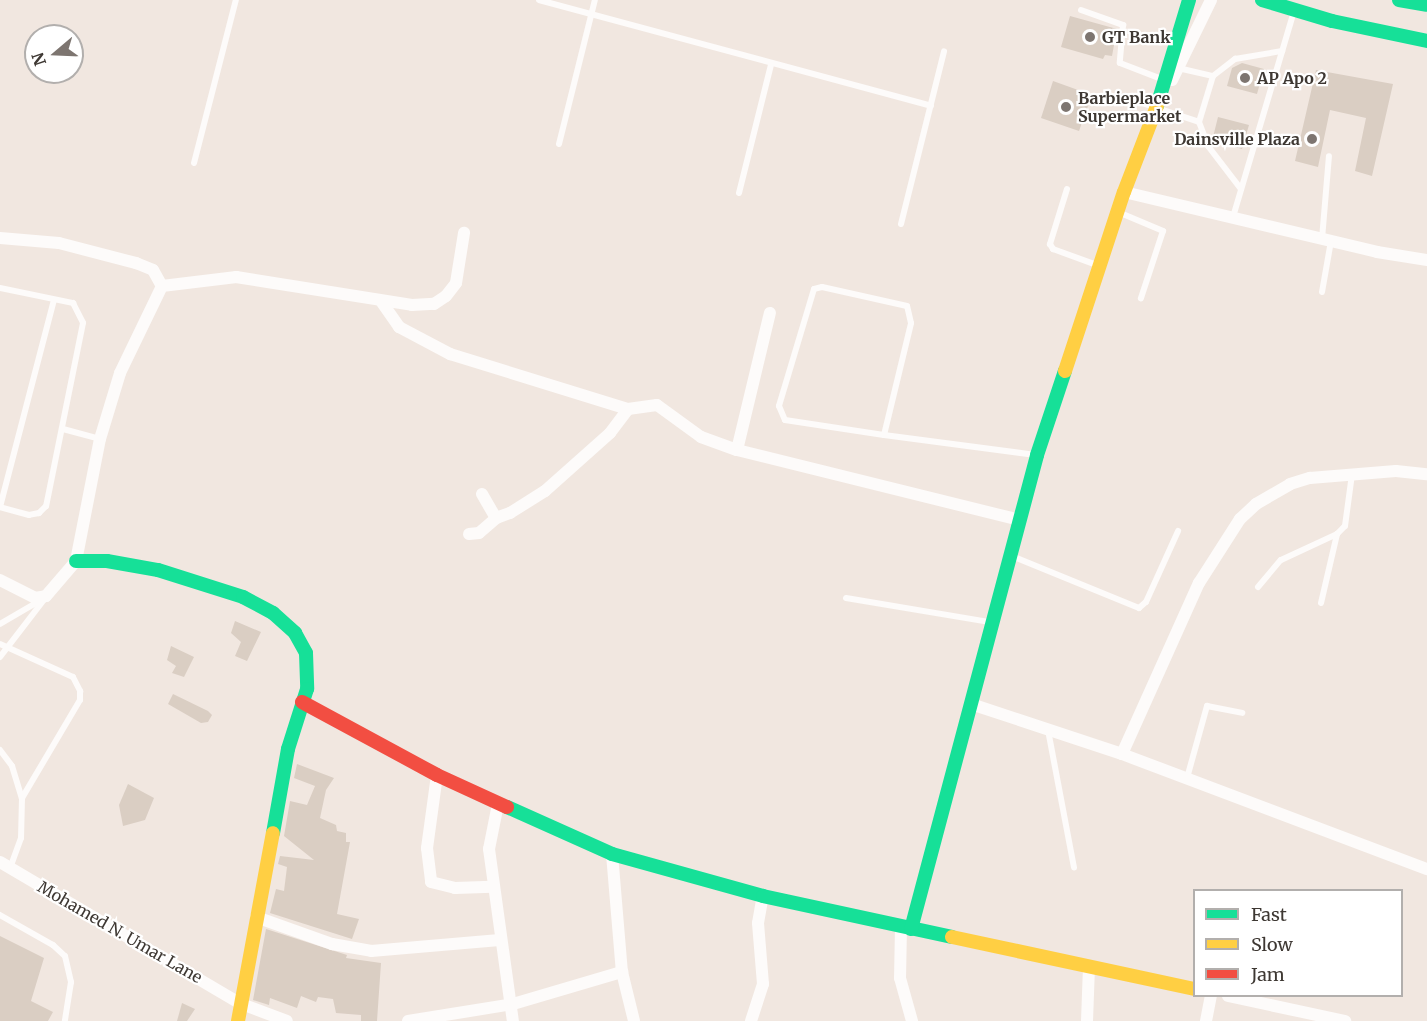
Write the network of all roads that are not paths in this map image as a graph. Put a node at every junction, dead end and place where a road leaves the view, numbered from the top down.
1 (236, 0) edge
2 (539, 0) edge
3 (595, 0) edge
4 (1189, 0) edge
5 (1211, 0) edge
6 (1262, 0) edge
7 (1399, 0) edge
8 (1427, 5) edge
9 (1080, 10) dead end
10 (1294, 10) junction
11 (591, 14) junction
12 (1427, 41) edge
13 (944, 51) dead end
14 (1282, 51) junction
15 (771, 65) junction
16 (1178, 68) junction
17 (1213, 76) junction
18 (1165, 80) junction
19 (1124, 97) dead end
20 (931, 106) junction
21 (1157, 107) junction
22 (1199, 122) junction
23 (559, 144) dead end
24 (1329, 156) dead end
25 (194, 163) dead end
26 (1067, 189) dead end
27 (1241, 189) junction
28 (1124, 192) junction
29 (740, 193) dead end
30 (1118, 212) junction
31 (1232, 218) junction
32 (901, 224) dead end
33 (464, 233) dead end
34 (0, 238) edge
35 (1327, 240) junction
36 (1427, 260) edge
37 (1100, 267) junction
38 (162, 286) junction
39 (0, 288) edge
40 (1322, 292) dead end
41 (1141, 298) dead end
42 (54, 300) junction
43 (381, 301) junction
44 (770, 313) dead end
45 (628, 409) junction
46 (63, 429) junction
47 (884, 435) junction
48 (100, 439) junction
49 (737, 450) junction
50 (1037, 455) junction
51 (1352, 473) junction
52 (1427, 474) edge
53 (482, 494) dead end
54 (0, 507) edge
55 (496, 518) junction
56 (1019, 520) junction
57 (1178, 531) dead end
58 (469, 534) dead end
59 (1337, 534) junction
60 (1010, 555) junction
61 (76, 561) junction
62 (0, 580) edge
63 (1258, 587) dead end
64 (46, 596) junction
65 (846, 598) dead end
66 (1321, 603) dead end
67 (994, 623) junction
68 (0, 624) edge
69 (0, 644) edge
70 (9, 647) junction
71 (0, 657) edge
72 (302, 702) junction
73 (974, 705) junction
74 (1242, 713) dead end
75 (1048, 730) junction
76 (0, 750) edge
77 (1122, 754) junction
78 (437, 775) junction
79 (1186, 778) junction
80 (22, 798) junction
81 (498, 804) junction
82 (612, 854) junction
83 (5, 865) edge
84 (1074, 868) dead end
85 (1427, 869) edge
86 (492, 886) junction
87 (763, 896) junction
88 (0, 915) edge
89 (256, 916) junction
90 (906, 928) junction
91 (500, 940) junction
92 (1089, 967) junction
93 (622, 972) junction
94 (1193, 989) edge
95 (1211, 997) edge
96 (1233, 997) edge
97 (239, 1003) junction
98 (513, 1004) junction
99 (65, 1021) edge
100 (238, 1021) edge
101 (287, 1021) edge
102 (408, 1021) edge
103 (513, 1021) edge
104 (634, 1021) edge
105 (751, 1021) edge
106 (912, 1021) edge
107 (1086, 1021) edge
108 (1206, 1021) edge
109 (1345, 1021) edge

1 - 25 lane
2 - 11 lane
3 - 11 lane
4 - 18 street
5 - 16 street
6 - 10 street
7 - 8 street
9 - 18 lane
10 - 12 street
10 - 14 lane
11 - 15 lane
11 - 23 lane
13 - 20 lane
14 - 17 lane
14 - 27 lane
15 - 20 lane
15 - 29 lane
16 - 17 lane
16 - 21 street
17 - 22 lane
18 - 21 street
19 - 21 lane
20 - 32 lane
21 - 22 lane
21 - 28 street
22 - 27 lane
24 - 35 lane
26 - 37 lane
27 - 31 lane
28 - 30 street
28 - 31 street
30 - 37 street
30 - 41 lane
31 - 35 street
33 - 43 street
34 - 38 street
35 - 36 street
35 - 40 lane
37 - 50 street
38 - 43 street
38 - 48 street
39 - 42 lane
42 - 46 lane
42 - 54 lane
43 - 45 street
44 - 49 street
45 - 49 street
45 - 55 street
46 - 48 lane
46 - 54 lane
47 - 47 lane
47 - 50 lane
48 - 61 street
49 - 56 street
50 - 56 street
51 - 52 street
51 - 59 lane
51 - 77 street
53 - 55 street
55 - 58 street
56 - 60 street
57 - 60 lane
59 - 63 lane
59 - 66 lane
60 - 67 street
61 - 64 street
61 - 72 street
62 - 64 street
64 - 68 lane
64 - 70 lane
65 - 67 lane
67 - 73 street
69 - 70 lane
70 - 71 lane
70 - 80 lane
72 - 78 street
72 - 89 street
73 - 75 street
73 - 90 street
74 - 79 lane
75 - 77 street
75 - 84 lane
76 - 80 lane
77 - 79 street
78 - 81 street
78 - 86 street
79 - 85 street
80 - 83 lane
81 - 82 street
81 - 86 street
82 - 87 street
82 - 93 street
83 - 97 street, Mohamed N. Umar Lane
86 - 91 street
87 - 90 street
87 - 105 street
88 - 99 lane
89 - 91 street
89 - 97 street
90 - 92 street
90 - 106 street
91 - 98 street
92 - 94 street
92 - 107 street
93 - 98 street
93 - 104 street
95 - 108 street
96 - 109 street
97 - 100 street
97 - 101 street, Mohamed N. Umar Lane
98 - 102 street
98 - 103 street

